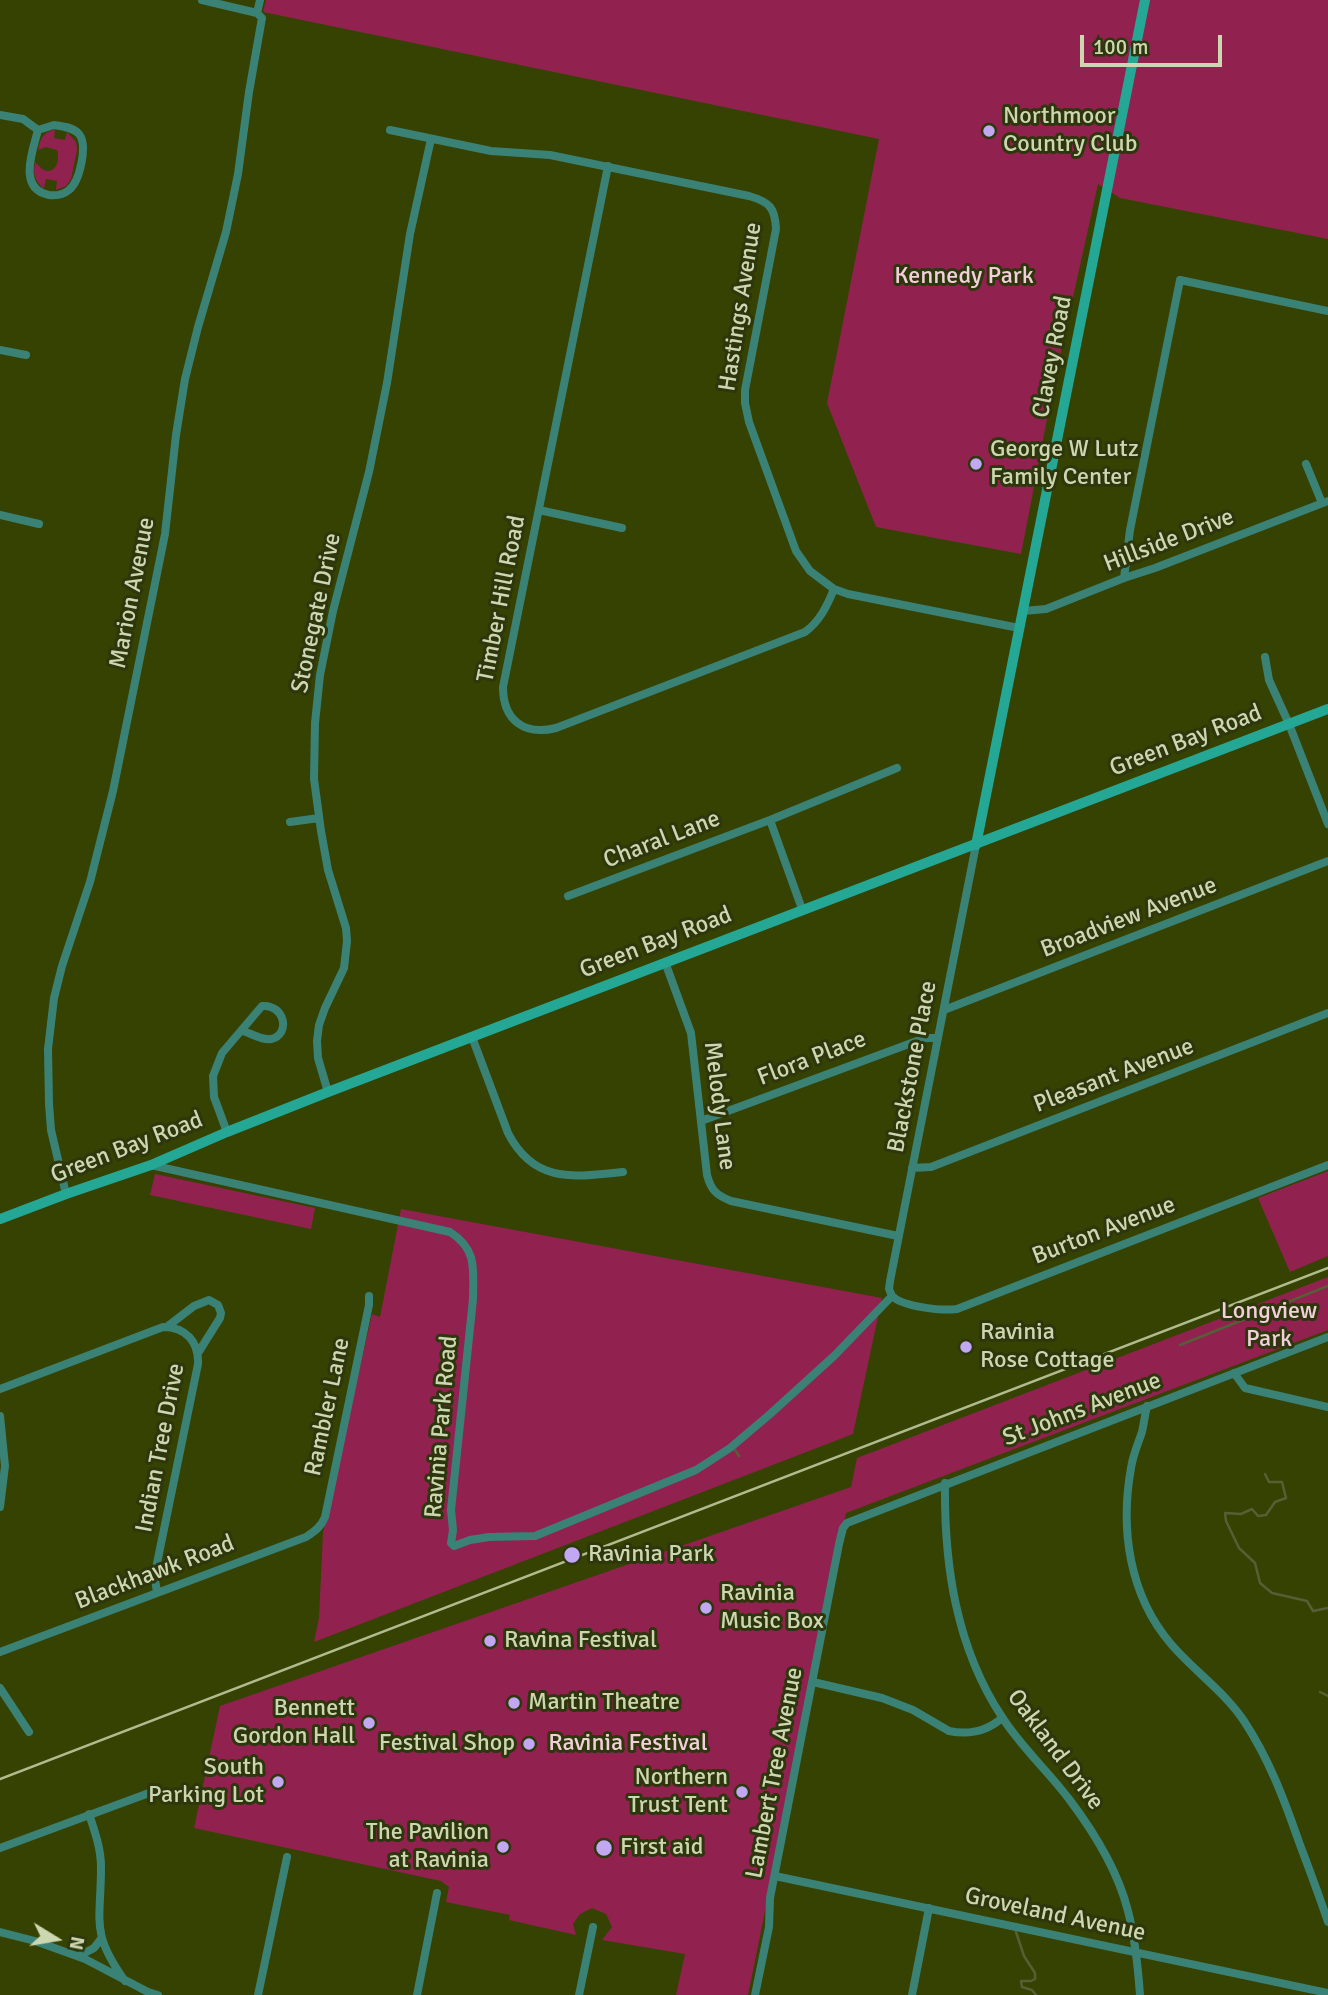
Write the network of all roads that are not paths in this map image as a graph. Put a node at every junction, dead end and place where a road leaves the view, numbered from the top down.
1 (202, 0) edge
2 (260, 0) edge
3 (1146, 0) edge
4 (257, 13) junction
5 (0, 115) edge
6 (37, 130) junction
7 (390, 130) dead end
8 (431, 139) junction
9 (608, 166) junction
10 (1328, 311) edge
11 (0, 350) edge
12 (26, 355) dead end
13 (1306, 464) dead end
14 (1325, 502) edge
15 (539, 510) junction
16 (0, 515) edge
17 (39, 524) dead end
18 (622, 528) dead end
19 (1124, 578) junction
20 (834, 589) junction
21 (1023, 611) junction
22 (1019, 628) junction
23 (1265, 657) dead end
24 (1328, 709) edge
25 (1289, 724) junction
26 (897, 768) dead end
27 (319, 818) junction
28 (770, 820) junction
29 (290, 822) dead end
30 (1328, 824) edge
31 (976, 845) junction
32 (1328, 861) edge
33 (568, 895) dead end
34 (802, 909) junction
35 (665, 962) junction
36 (944, 1010) junction
37 (1328, 1013) edge
38 (243, 1031) junction
39 (472, 1037) junction
40 (938, 1038) junction
41 (328, 1092) junction
42 (701, 1121) junction
43 (227, 1132) junction
44 (151, 1165) junction
45 (1328, 1165) edge
46 (912, 1168) junction
47 (623, 1172) dead end
48 (66, 1194) junction
49 (0, 1219) edge
50 (898, 1236) junction
51 (369, 1296) dead end
52 (892, 1296) junction
53 (168, 1326) junction
54 (1328, 1336) edge
55 (198, 1353) junction
56 (1234, 1373) junction
57 (0, 1389) edge
58 (1146, 1406) junction
59 (1328, 1407) edge
60 (0, 1416) edge
61 (945, 1483) junction
62 (0, 1507) edge
63 (850, 1521) joint
64 (321, 1525) joint
65 (157, 1591) junction
66 (0, 1652) edge
67 (813, 1682) junction
68 (0, 1688) edge
69 (1002, 1718) junction
70 (29, 1732) dead end
71 (149, 1793) dead end
72 (89, 1814) junction
73 (0, 1848) edge
74 (287, 1857) dead end
75 (775, 1876) junction
76 (436, 1894) dead end
77 (929, 1908) junction
78 (1328, 1922) edge
79 (593, 1927) dead end
80 (0, 1932) edge
81 (101, 1939) junction
82 (1134, 1951) junction
83 (79, 1956) junction
84 (125, 1981) junction
85 (1328, 1993) edge
86 (158, 1995) edge
87 (258, 1995) edge
88 (417, 1995) edge
89 (579, 1995) edge
90 (755, 1995) edge
91 (912, 1995) edge
92 (1140, 1995) edge

1 - 4 street
2 - 4 street, Marion Avenue
3 - 21 main road, Clavey Road
4 - 48 street, Marion Avenue
5 - 6 street
6 - 6 street
7 - 8 street, Hastings Avenue
8 - 9 street, Hastings Avenue
8 - 27 street, Stonegate Drive
9 - 15 street, Timber Hill Road
9 - 20 street, Hastings Avenue
10 - 19 street
11 - 12 street
13 - 14 street
14 - 19 street, Hillside Drive
15 - 18 street
15 - 20 street, Timber Hill Road
16 - 17 street
19 - 21 street, Hillside Drive
20 - 22 street, Hastings Avenue
21 - 22 main road, Clavey Road
22 - 31 main road, Clavey Road
23 - 25 street
24 - 25 main road, Green Bay Road
25 - 30 street
25 - 31 main road, Green Bay Road
26 - 28 street, Charal Lane
27 - 29 street
27 - 41 street, Stonegate Drive
28 - 33 street, Charal Lane
28 - 34 street
31 - 34 main road, Green Bay Road
31 - 36 street, Blackstone Place
32 - 36 street, Broadview Avenue
34 - 35 main road, Green Bay Road
35 - 39 main road, Green Bay Road
35 - 42 street, Melody Lane
36 - 40 street, Blackstone Place
37 - 46 street, Pleasant Avenue
38 - 38 street
38 - 43 street
39 - 41 main road, Green Bay Road
39 - 47 street
40 - 42 street, Flora Place
40 - 46 street, Blackstone Place
41 - 43 main road, Green Bay Road
42 - 50 street, Melody Lane
43 - 44 main road, Green Bay Road
44 - 48 main road, Green Bay Road
44 - 52 street, Ravinia Park Road
45 - 52 street, Burton Avenue
46 - 50 street, Blackstone Place
48 - 49 main road, Green Bay Road
50 - 52 street, Blackstone Place
51 - 64 street, Rambler Lane
53 - 55 street, Indian Tree Drive
53 - 55 street, Indian Tree Drive
53 - 57 street, Indian Tree Drive
54 - 56 street, St Johns Avenue
55 - 65 street, Indian Tree Drive
56 - 58 street, St Johns Avenue
56 - 59 street
58 - 61 street, St Johns Avenue
58 - 78 street
60 - 62 street
61 - 63 street, St Johns Avenue
61 - 69 street, Oakland Drive
63 - 67 street, Lambert Tree Avenue
64 - 65 street, Blackhawk Road
65 - 66 street, Blackhawk Road
67 - 69 street
67 - 75 street, Lambert Tree Avenue
68 - 70 street
69 - 82 street, Oakland Drive
71 - 72 street
72 - 73 street
72 - 81 street
74 - 87 street
75 - 77 street, Groveland Avenue
75 - 90 street, Lambert Tree Avenue
76 - 88 street
77 - 82 street, Groveland Avenue
77 - 91 street
79 - 89 street
80 - 83 street
81 - 83 street
81 - 84 street
82 - 85 street, Groveland Avenue
82 - 92 street, Oakland Drive
83 - 84 street
84 - 86 street

